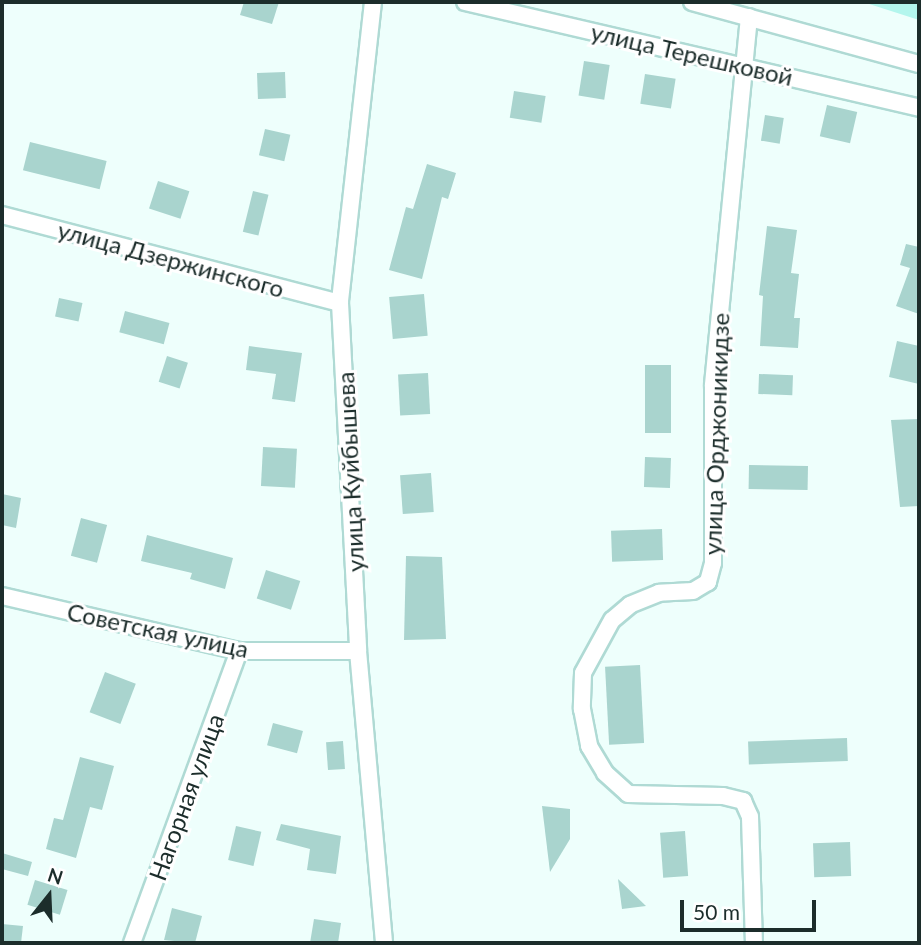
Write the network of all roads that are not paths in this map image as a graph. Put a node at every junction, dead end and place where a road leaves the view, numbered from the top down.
1 (373, 2) edge
2 (465, 2) edge
3 (692, 2) edge
4 (749, 18) junction
5 (919, 64) edge
6 (743, 65) junction
7 (919, 108) edge
8 (2, 215) edge
9 (340, 303) junction
10 (2, 596) edge
11 (239, 651) junction
12 (358, 652) junction
13 (132, 943) edge
14 (384, 943) edge
15 (754, 943) edge

1 - 9 street, улица Куйбышева
2 - 6 street, улица Терешковой
3 - 4 street, улица Терешковой
4 - 5 street, улица Терешковой
4 - 6 street, улица Орджоникидзе
6 - 7 street, улица Терешковой
6 - 15 street, улица Орджоникидзе
8 - 9 street, улица Дзержинского
9 - 12 street, улица Куйбышева
10 - 11 street, Советская улица
11 - 12 street, Советская улица
11 - 13 street, Нагорная улица
12 - 14 street, улица Куйбышева

